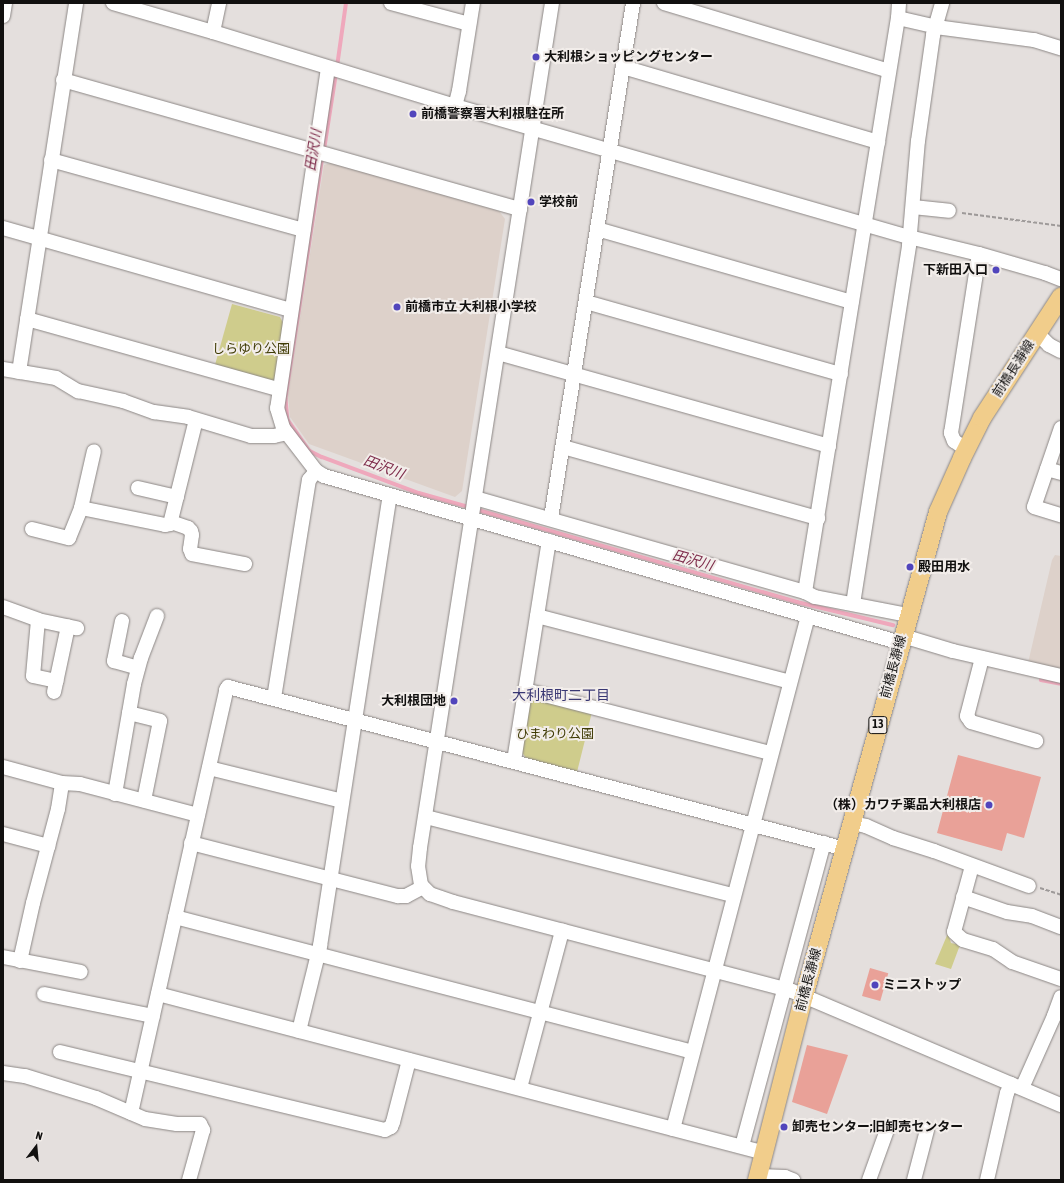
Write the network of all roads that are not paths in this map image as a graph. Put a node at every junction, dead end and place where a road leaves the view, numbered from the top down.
1 (5, 3) edge
2 (76, 3) edge
3 (113, 3) edge
4 (219, 3) edge
5 (391, 3) edge
6 (472, 3) edge
7 (552, 3) edge
8 (633, 3) edge
9 (664, 3) edge
10 (899, 3) edge
11 (942, 3) edge
12 (3, 16) edge
13 (898, 18) junction
14 (469, 24) junction
15 (936, 27) junction
16 (213, 32) junction
17 (1061, 48) edge
18 (623, 67) junction
19 (328, 68) junction
20 (889, 71) junction
21 (63, 80) junction
22 (455, 106) junction
23 (533, 128) junction
24 (878, 142) junction
25 (315, 151) junction
26 (610, 151) junction
27 (51, 160) junction
28 (913, 207) junction
29 (520, 209) junction
30 (949, 211) road end
31 (864, 224) junction
32 (3, 228) edge
33 (597, 229) junction
34 (303, 230) junction
35 (909, 237) junction
36 (39, 239) junction
37 (979, 254) junction
38 (1061, 280) edge
39 (1061, 297) edge
40 (586, 302) junction
41 (852, 302) junction
42 (291, 310) junction
43 (27, 319) junction
44 (1037, 333) junction
45 (1061, 351) edge
46 (498, 353) junction
47 (3, 369) edge
48 (19, 372) junction
49 (574, 373) junction
50 (841, 374) junction
51 (278, 390) junction
52 (196, 420) junction
53 (1061, 428) edge
54 (287, 433) junction
55 (829, 446) junction
56 (563, 447) junction
57 (966, 449) junction
58 (94, 451) dead end
59 (1047, 469) junction
60 (316, 471) junction
61 (1061, 473) edge
62 (138, 488) dead end
63 (390, 495) junction
64 (177, 497) junction
65 (475, 498) junction
66 (81, 508) junction
67 (1061, 515) edge
68 (472, 518) junction
69 (551, 518) junction
70 (818, 518) junction
71 (171, 522) junction
72 (32, 529) dead end
73 (549, 541) junction
74 (680, 556) junction
75 (245, 564) dead end
76 (673, 577) junction
77 (805, 592) junction
78 (853, 604) junction
79 (3, 607) edge
80 (908, 615) junction
81 (157, 616) dead end
82 (537, 616) junction
83 (808, 616) junction
84 (38, 620) junction
85 (122, 621) dead end
86 (902, 639) junction
87 (982, 658) junction
88 (138, 668) junction
89 (1061, 676) edge
90 (790, 682) junction
91 (526, 690) junction
92 (274, 698) junction
93 (129, 713) junction
94 (355, 720) junction
95 (437, 741) junction
96 (1036, 741) dead end
97 (771, 753) junction
98 (514, 761) junction
99 (3, 767) edge
100 (209, 768) junction
101 (62, 783) junction
102 (115, 794) junction
103 (144, 800) junction
104 (342, 801) junction
105 (198, 815) junction
106 (426, 817) junction
107 (852, 823) junction
108 (754, 825) junction
109 (3, 834) edge
110 (191, 843) junction
111 (824, 843) junction
112 (48, 846) junction
113 (845, 848) junction
114 (972, 866) junction
115 (330, 879) junction
116 (1029, 886) road end
117 (423, 887) junction
118 (733, 895) junction
119 (963, 898) junction
120 (175, 917) junction
121 (1061, 927) edge
122 (562, 931) junction
123 (318, 955) junction
124 (3, 957) edge
125 (20, 960) junction
126 (714, 970) junction
127 (81, 972) dead end
128 (1061, 979) edge
129 (785, 989) junction
130 (44, 994) dead end
131 (158, 994) junction
132 (804, 996) junction
133 (1061, 996) edge
134 (540, 1012) junction
135 (153, 1016) junction
136 (299, 1031) junction
137 (60, 1052) dead end
138 (693, 1052) junction
139 (409, 1060) junction
140 (141, 1070) junction
141 (3, 1073) edge
142 (1016, 1086) junction
143 (520, 1088) junction
144 (1061, 1105) edge
145 (131, 1113) junction
146 (673, 1129) junction
147 (887, 1130) dead end
148 (927, 1130) dead end
149 (742, 1146) junction
150 (764, 1153) junction
151 (758, 1178) edge
152 (189, 1180) edge
153 (792, 1180) edge
154 (869, 1180) edge
155 (914, 1180) edge
156 (988, 1180) edge

1 - 12 street
2 - 21 street
3 - 16 street
4 - 16 street
5 - 14 street
6 - 14 street
7 - 23 street
8 - 18 street
9 - 20 street
10 - 13 street
11 - 15 street
13 - 15 street
13 - 20 street
14 - 22 street
15 - 17 street
15 - 28 street
16 - 19 street
18 - 24 street
18 - 26 street
19 - 22 street
19 - 25 street
20 - 24 street
21 - 25 street
21 - 27 street
22 - 23 street
23 - 26 street
23 - 29 street
24 - 31 street
25 - 29 street
25 - 34 street
26 - 31 street
26 - 33 street
27 - 34 street
27 - 36 street
28 - 30 street
28 - 35 street
29 - 46 street
31 - 35 street
31 - 41 street
32 - 36 street
33 - 40 street
33 - 41 street
34 - 42 street
35 - 37 street
35 - 78 street
36 - 42 street
36 - 43 street
37 - 38 street
37 - 57 street
39 - 44 main road, 前橋長瀞線 / 13
40 - 49 street
40 - 50 street
41 - 50 street
42 - 51 street
43 - 48 street
43 - 51 street
44 - 45 street
44 - 57 main road, 前橋長瀞線 / 13
46 - 49 street
46 - 65 street
47 - 48 street
48 - 52 street
49 - 55 street
49 - 56 street
50 - 55 street
51 - 54 street
52 - 54 street
52 - 64 street
53 - 59 street
54 - 60 street
55 - 70 street
56 - 69 street
56 - 70 street
57 - 80 main road, 前橋長瀞線 / 13
58 - 66 street
59 - 61 street
59 - 67 street
60 - 63 street
60 - 92 street
62 - 64 street
63 - 68 street
63 - 94 street
64 - 71 street
65 - 68 street
65 - 69 street
66 - 71 street
66 - 72 street
68 - 73 street
68 - 95 street
69 - 74 street
70 - 77 street
71 - 75 street
73 - 76 street
73 - 82 street
74 - 76 street
74 - 77 street
76 - 83 street
77 - 78 street
78 - 80 street
79 - 84 street
80 - 86 main road, 前橋長瀞線 / 13
81 - 88 street
82 - 90 street
82 - 91 street
83 - 86 street
83 - 90 street
84 - 84 street
85 - 88 street
86 - 87 street
86 - 107 main road, 前橋長瀞線 / 13
87 - 89 street
87 - 96 street
88 - 93 street
90 - 97 street
91 - 97 street
91 - 98 street
92 - 94 street
92 - 100 street
93 - 102 street
93 - 103 street
94 - 95 street
94 - 104 street
95 - 98 street
95 - 106 street
97 - 108 street
98 - 108 street
99 - 101 street
100 - 104 street
100 - 105 street
101 - 102 street
101 - 112 street
102 - 103 street
103 - 105 street
104 - 115 street
105 - 110 street
106 - 117 street
106 - 118 street
107 - 113 main road, 前橋長瀞線 / 13
107 - 114 street
108 - 111 street
108 - 118 street
109 - 112 street
110 - 115 street
110 - 120 street
111 - 113 street
111 - 129 street
112 - 125 street
113 - 132 main road, 前橋長瀞線 / 13
114 - 116 street
114 - 119 street
115 - 117 street
115 - 123 street
117 - 122 street
118 - 126 street
119 - 121 street
119 - 128 street
120 - 123 street
120 - 131 street
122 - 126 street
122 - 134 street
123 - 134 street
123 - 136 street
124 - 125 street
125 - 127 street
126 - 129 street
126 - 138 street
129 - 132 street
129 - 149 street
130 - 135 street
131 - 135 street
131 - 136 street
132 - 142 street
132 - 150 main road, 前橋長瀞線 / 13
133 - 142 street
134 - 138 street
134 - 143 street
135 - 140 street
136 - 139 street
137 - 140 street
138 - 146 street
139 - 140 street
139 - 143 street
140 - 145 street
141 - 145 street
142 - 144 street
142 - 156 street
143 - 146 street
145 - 152 street
146 - 149 street
147 - 154 street
148 - 155 street
149 - 150 street
150 - 151 main road, 前橋長瀞線 / 13
151 - 153 street

